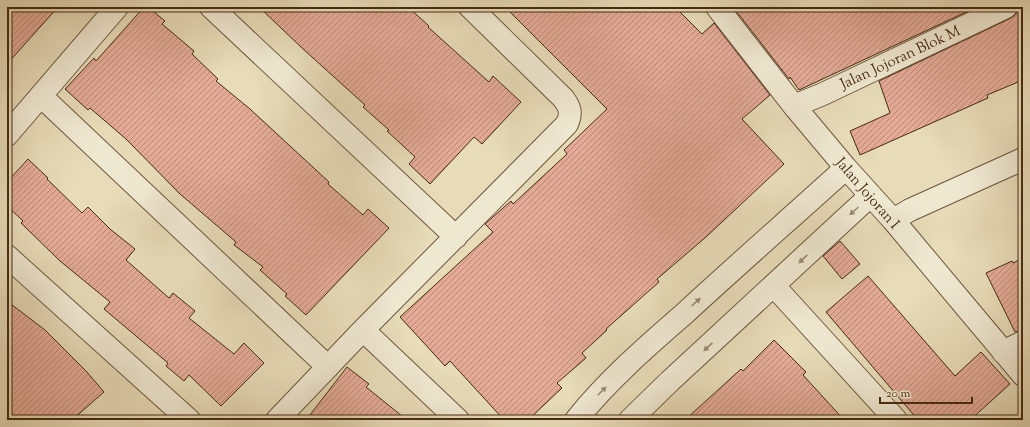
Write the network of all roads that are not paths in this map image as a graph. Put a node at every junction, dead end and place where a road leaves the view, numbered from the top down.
1 (117, 7) edge
2 (211, 7) edge
3 (470, 7) edge
4 (717, 7) edge
5 (1006, 7) edge
6 (41, 96) junction
7 (794, 106) junction
8 (7, 135) edge
9 (1023, 159) edge
10 (846, 168) junction
11 (870, 196) junction
12 (893, 220) junction
13 (456, 237) junction
14 (7, 256) edge
15 (774, 286) junction
16 (363, 330) junction
17 (1023, 342) edge
18 (1003, 352) junction
19 (328, 366) junction
20 (1023, 376) edge
21 (189, 420) edge
22 (277, 420) edge
23 (458, 420) edge
24 (576, 420) edge
25 (630, 420) edge
26 (896, 420) edge

1 - 6 street
2 - 13 street
3 - 13 street
4 - 7 street, Jalan Jojoran I
5 - 7 street, Jalan Jojoran Blok M
6 - 8 street
6 - 19 street
7 - 10 street, Jalan Jojoran I
9 - 12 street
10 - 11 street, Jalan Jojoran I
24 -> 10 street
11 - 12 street, Jalan Jojoran I
11 -> 15 street
12 - 18 street, Jalan Jojoran I
13 - 16 street
14 - 21 street
15 -> 25 street
15 - 26 street
16 - 19 street
16 - 23 street
17 - 18 street
18 - 20 street, Jalan Jojoran I
19 - 22 street

